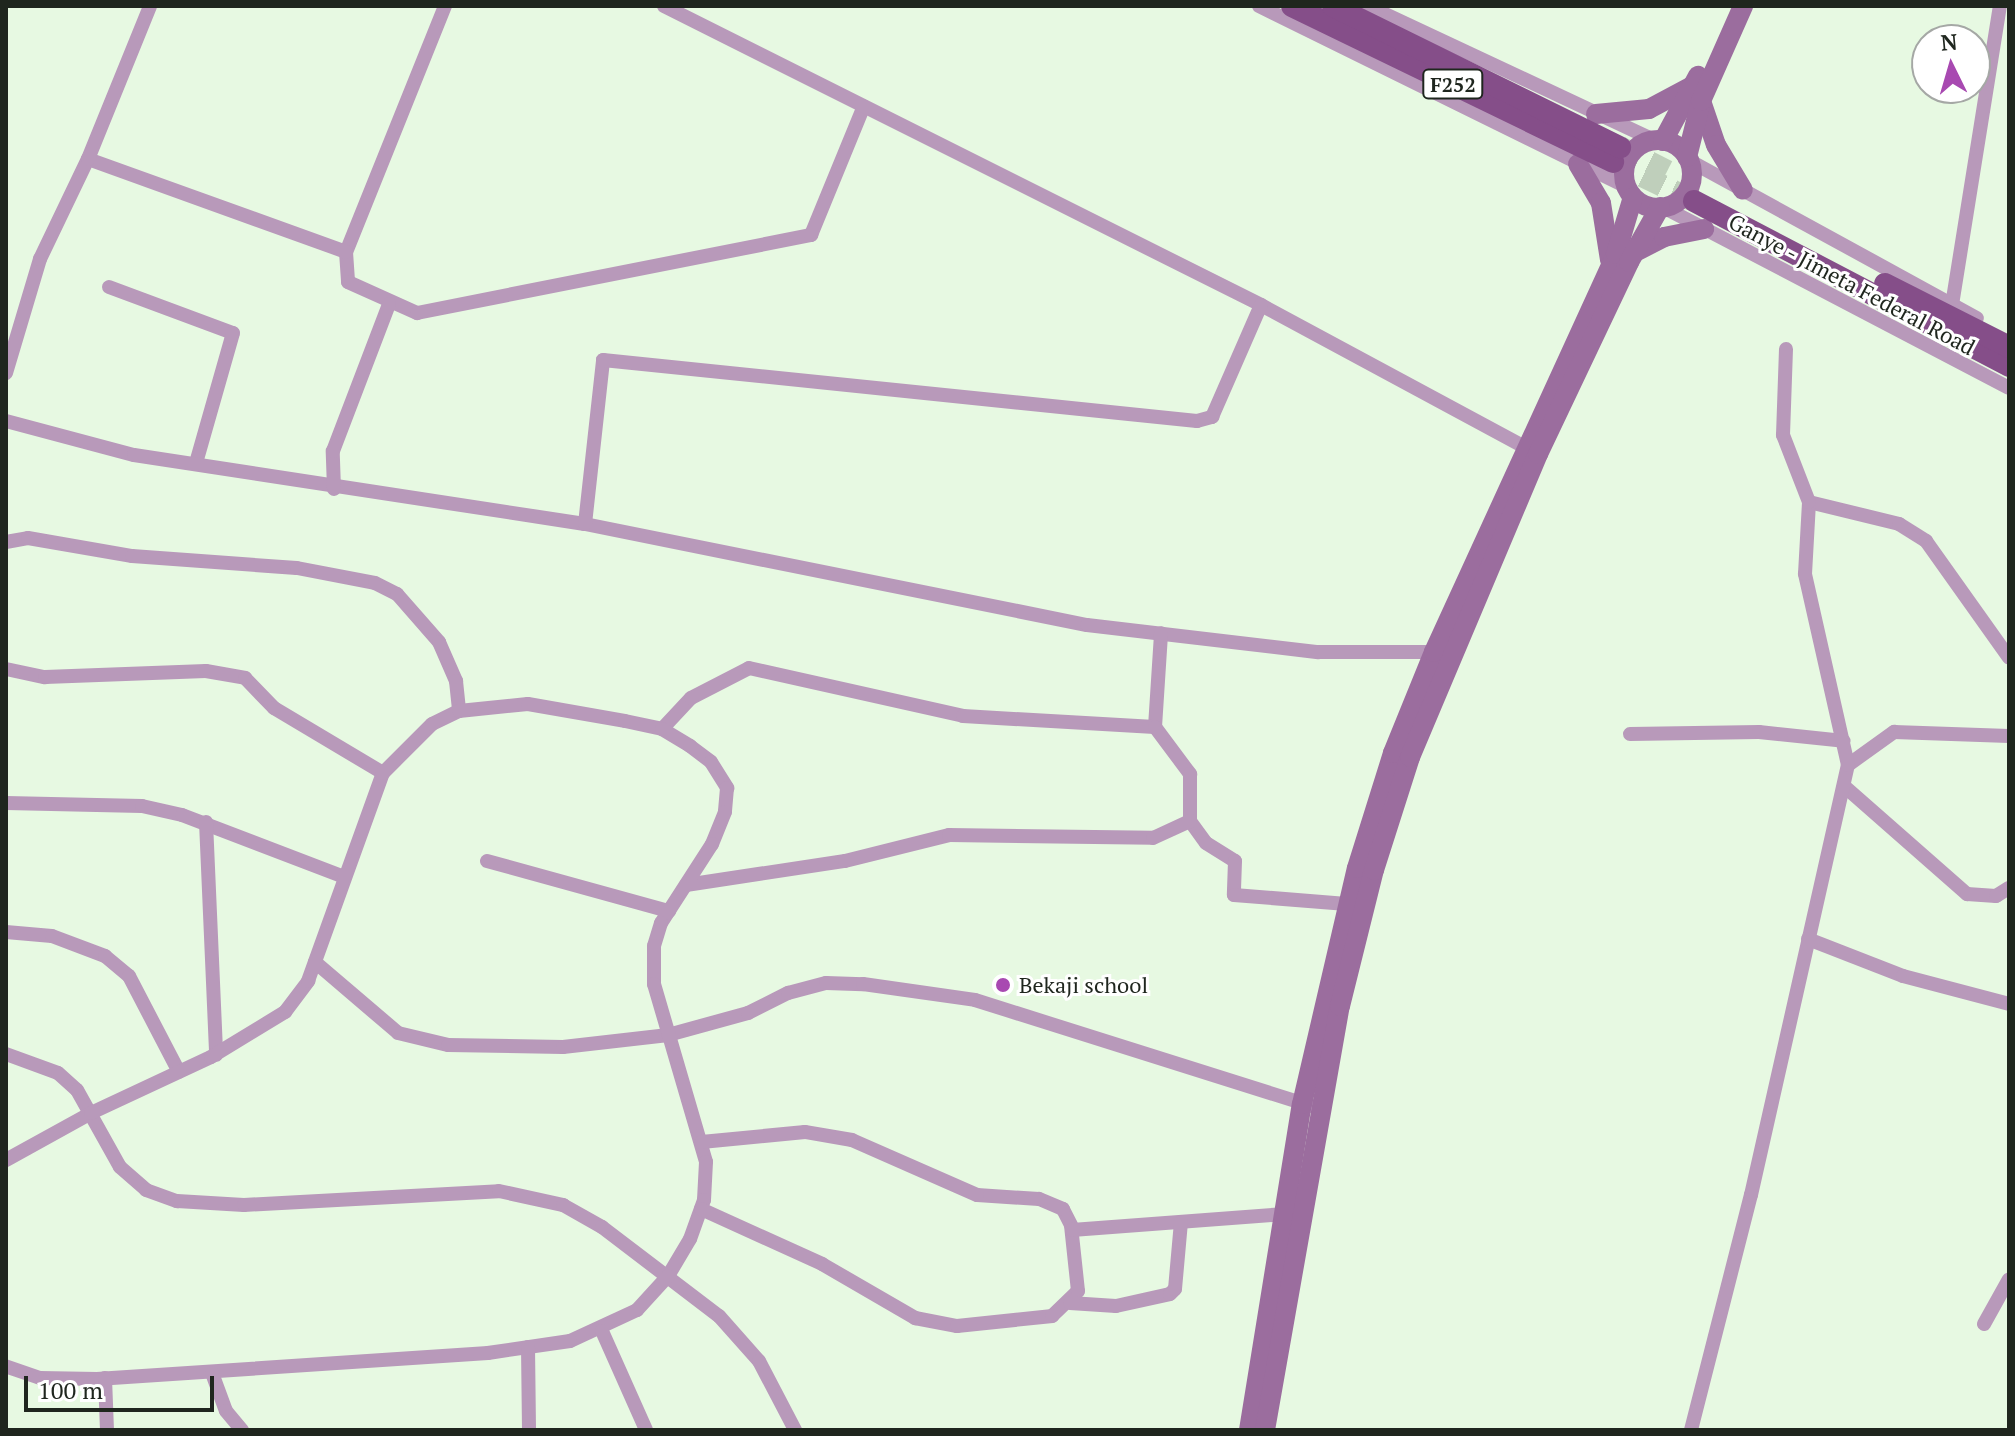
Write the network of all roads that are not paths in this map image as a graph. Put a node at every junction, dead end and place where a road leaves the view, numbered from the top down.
1 (150, 6) edge
2 (445, 6) edge
3 (664, 6) edge
4 (1259, 6) edge
5 (1292, 6) edge
6 (1333, 6) edge
7 (1368, 6) edge
8 (1728, 6) edge
9 (1743, 6) edge
10 (2000, 6) edge
11 (1697, 93) junction
12 (864, 106) junction
13 (1596, 114) junction
14 (1658, 140) junction
15 (88, 159) junction
16 (1689, 159) junction
17 (1578, 164) junction
18 (1743, 190) junction
19 (1630, 192) junction
20 (1662, 207) junction
21 (1704, 229) junction
22 (346, 252) junction
23 (1633, 253) junction
24 (1610, 265) junction
25 (109, 287) dead end
26 (389, 304) junction
27 (1261, 305) junction
28 (1952, 305) junction
29 (2009, 335) edge
30 (2009, 347) edge
31 (1786, 349) dead end
32 (2009, 366) edge
33 (6, 373) edge
34 (2009, 388) edge
35 (6, 421) edge
36 (1531, 451) junction
37 (196, 463) junction
38 (334, 489) junction
39 (1809, 502) junction
40 (585, 524) junction
41 (6, 542) edge
42 (1161, 633) junction
43 (1434, 652) junction
44 (2009, 658) edge
45 (6, 669) edge
46 (459, 711) junction
47 (1155, 727) junction
48 (662, 729) junction
49 (1630, 734) dead end
50 (2009, 736) edge
51 (1844, 741) junction
52 (1848, 765) junction
53 (383, 773) junction
54 (1844, 786) junction
55 (6, 803) edge
56 (1190, 821) junction
57 (206, 822) junction
58 (487, 861) dead end
59 (344, 877) junction
60 (686, 885) junction
61 (2009, 888) edge
62 (1347, 904) junction
63 (669, 911) junction
64 (6, 932) edge
65 (1808, 939) junction
66 (315, 962) junction
67 (2009, 1004) edge
68 (668, 1035) junction
69 (6, 1054) edge
70 (216, 1055) junction
71 (179, 1072) junction
72 (1312, 1106) junction
73 (91, 1113) junction
74 (701, 1142) junction
75 (6, 1160) edge
76 (701, 1209) junction
77 (1286, 1214) junction
78 (1181, 1222) junction
79 (1072, 1230) junction
80 (668, 1276) junction
81 (2009, 1279) edge
82 (1070, 1303) junction
83 (1984, 1324) dead end
84 (602, 1331) junction
85 (528, 1347) junction
86 (6, 1366) edge
87 (212, 1373) junction
88 (105, 1378) junction
89 (226, 1411) junction
90 (107, 1430) edge
91 (230, 1430) edge
92 (242, 1430) edge
93 (529, 1430) edge
94 (646, 1430) edge
95 (795, 1430) edge
96 (1249, 1430) edge
97 (1265, 1430) edge
98 (1691, 1430) edge

1 - 15 street
2 - 22 street
3 - 12 street
4 - 17 street
5 - 6 main road, F252
7 - 13 street
8 - 11 main road
9 - 11 main road
10 - 28 street
11 - 13 main road
11 - 14 main road
11 - 16 main road
11 - 18 main road
12 - 26 street
12 - 27 street
13 - 14 street
14 - 16 main road
14 - 19 main road
15 - 22 street
15 - 33 street
16 - 18 street
16 - 20 main road
17 - 19 street
17 - 24 main road
18 - 28 street
19 - 20 main road
19 - 24 main road
20 - 21 street
20 - 23 main road
21 - 23 main road
21 - 34 street
22 - 26 street
23 - 36 main road
24 - 36 main road
25 - 37 street
26 - 38 street
27 - 36 street
27 - 40 street
28 - 29 street
30 - 32 main road, Ganye - Jimeta Federal Road
31 - 39 street
35 - 37 street
36 - 43 main road
36 - 72 main road
37 - 38 street
38 - 40 street
39 - 44 street
39 - 51 street
40 - 42 street
41 - 46 street
42 - 43 street
42 - 47 street
43 - 62 main road
45 - 53 street
46 - 48 street
46 - 53 street
47 - 48 street
47 - 56 street
48 - 60 street
49 - 51 street
50 - 52 street
51 - 52 street
52 - 54 street
53 - 59 street
54 - 61 street
54 - 65 street
55 - 57 street
56 - 60 street
56 - 62 street
57 - 59 street
57 - 70 street
58 - 63 street
59 - 66 street
60 - 63 street
62 - 72 main road
63 - 68 street
64 - 71 street
65 - 67 street
65 - 98 street
66 - 68 street
66 - 70 street
68 - 72 street
68 - 74 street
69 - 73 street
70 - 71 street
71 - 73 street
72 - 77 main road
72 - 97 main road
73 - 75 street
73 - 80 street
74 - 76 street
74 - 79 street
76 - 80 street
76 - 82 street
77 - 78 street
77 - 96 main road
78 - 79 street
78 - 82 street
79 - 82 street
80 - 84 street
80 - 95 street
81 - 83 street
84 - 85 street
84 - 94 street
85 - 87 street
85 - 93 street
86 - 88 street
87 - 88 street
87 - 89 street
88 - 90 street
89 - 91 street
89 - 92 street

